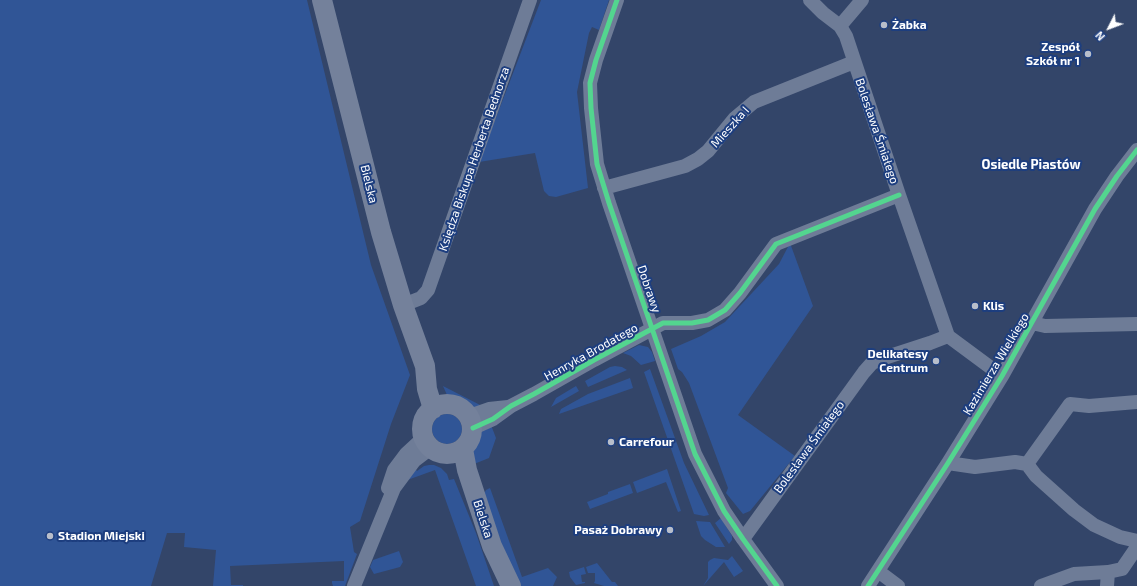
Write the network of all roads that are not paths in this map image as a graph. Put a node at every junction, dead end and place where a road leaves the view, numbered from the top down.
1 (322, 0) edge
2 (530, 0) edge
3 (617, 0) edge
4 (810, 0) edge
5 (862, 0) edge
6 (840, 26) junction
7 (854, 62) junction
8 (1137, 150) edge
9 (604, 188) junction
10 (899, 195) junction
11 (403, 305) junction
12 (1137, 312) edge
13 (1032, 324) junction
14 (1131, 324) edge
15 (652, 330) junction
16 (948, 336) junction
17 (1002, 376) junction
18 (1137, 402) edge
19 (439, 406) junction
20 (471, 422) junction
21 (425, 445) junction
22 (456, 452) junction
23 (948, 463) junction
24 (1027, 464) junction
25 (388, 488) dead end
26 (743, 539) junction
27 (1137, 540) edge
28 (1137, 547) edge
29 (878, 571) junction
30 (1108, 572) junction
31 (354, 586) edge
32 (498, 586) edge
33 (511, 586) edge
34 (777, 586) edge
35 (868, 586) edge
36 (898, 586) edge
37 (1041, 586) edge
38 (1107, 586) edge

1 - 11 main road, Bielska
2 - 11 street, Księdza Biskupa Herberta Bednorza
3 - 9 street, Dobrawy
4 - 6 street
5 - 6 street
6 - 7 street, Bolesława Śmiałego
7 - 9 street, Mieszka I
7 - 10 street, Bolesława Śmiałego
8 - 13 street, Kazimierza Wielkiego
9 - 15 street, Dobrawy
10 - 15 street, Henryka Brodatego
10 - 16 street, Bolesława Śmiałego
11 - 19 main road, Bielska
12 - 14 street
13 - 14 street
13 - 17 street, Kazimierza Wielkiego
15 - 20 street, Henryka Brodatego
15 - 26 street, Dobrawy
16 - 17 street
16 - 26 street, Bolesława Śmiałego
17 - 23 street, Kazimierza Wielkiego
18 - 24 street
19 - 20 main road
19 - 21 main road
20 - 22 main road
21 - 22 main road
21 - 25 street
21 - 31 street
22 - 32 main road, Bielska
22 - 33 main road, Bielska
23 - 24 street
23 - 29 street, Kazimierza Wielkiego
24 - 27 street
26 - 34 street, Dobrawy
28 - 30 street
29 - 35 street, Kazimierza Wielkiego
29 - 36 street
30 - 37 street
30 - 38 street

